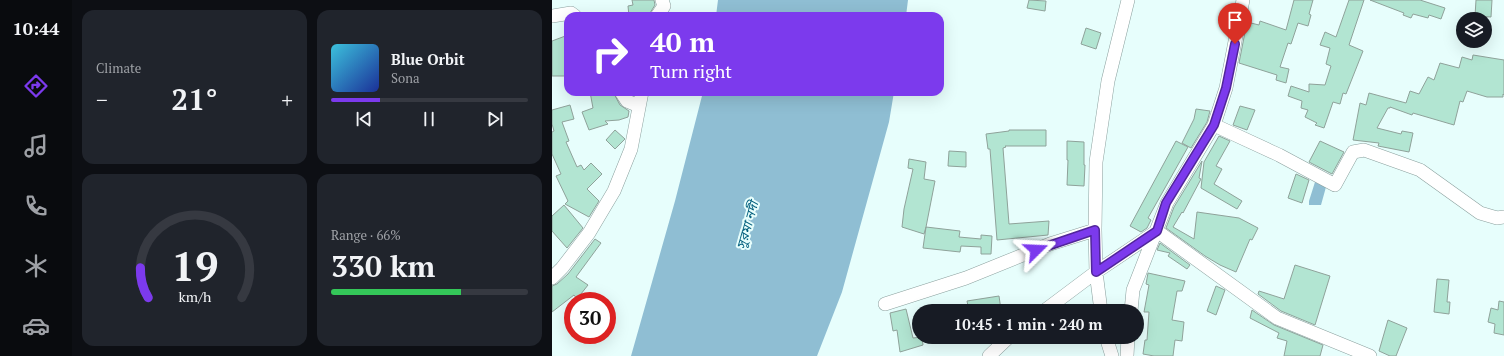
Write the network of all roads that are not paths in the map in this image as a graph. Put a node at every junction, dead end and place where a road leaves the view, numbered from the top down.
1 (662, 0) edge
2 (1128, 0) edge
3 (1244, 0) edge
4 (660, 12) edge
5 (564, 14) edge
6 (552, 16) edge
7 (624, 96) edge
8 (641, 96) edge
9 (639, 106) junction
10 (1214, 125) junction
11 (1504, 217) edge
12 (1095, 230) junction
13 (1157, 231) junction
14 (1096, 272) junction
15 (552, 278) edge
16 (884, 304) dead end
17 (1053, 304) edge
18 (1100, 304) edge
19 (1132, 304) edge
20 (1002, 344) edge
21 (1108, 344) edge
22 (1128, 344) edge
23 (989, 356) edge
24 (1112, 356) edge
25 (1127, 356) edge
26 (1370, 356) edge

1 - 4 street
2 - 12 street
3 - 10 street
5 - 6 street
7 - 9 street
8 - 9 street
9 - 15 street
10 - 11 street
10 - 13 street
12 - 14 street
12 - 16 street
13 - 14 street
13 - 19 street
13 - 26 street
14 - 17 street
14 - 18 street
20 - 23 street
21 - 24 street
22 - 25 street

